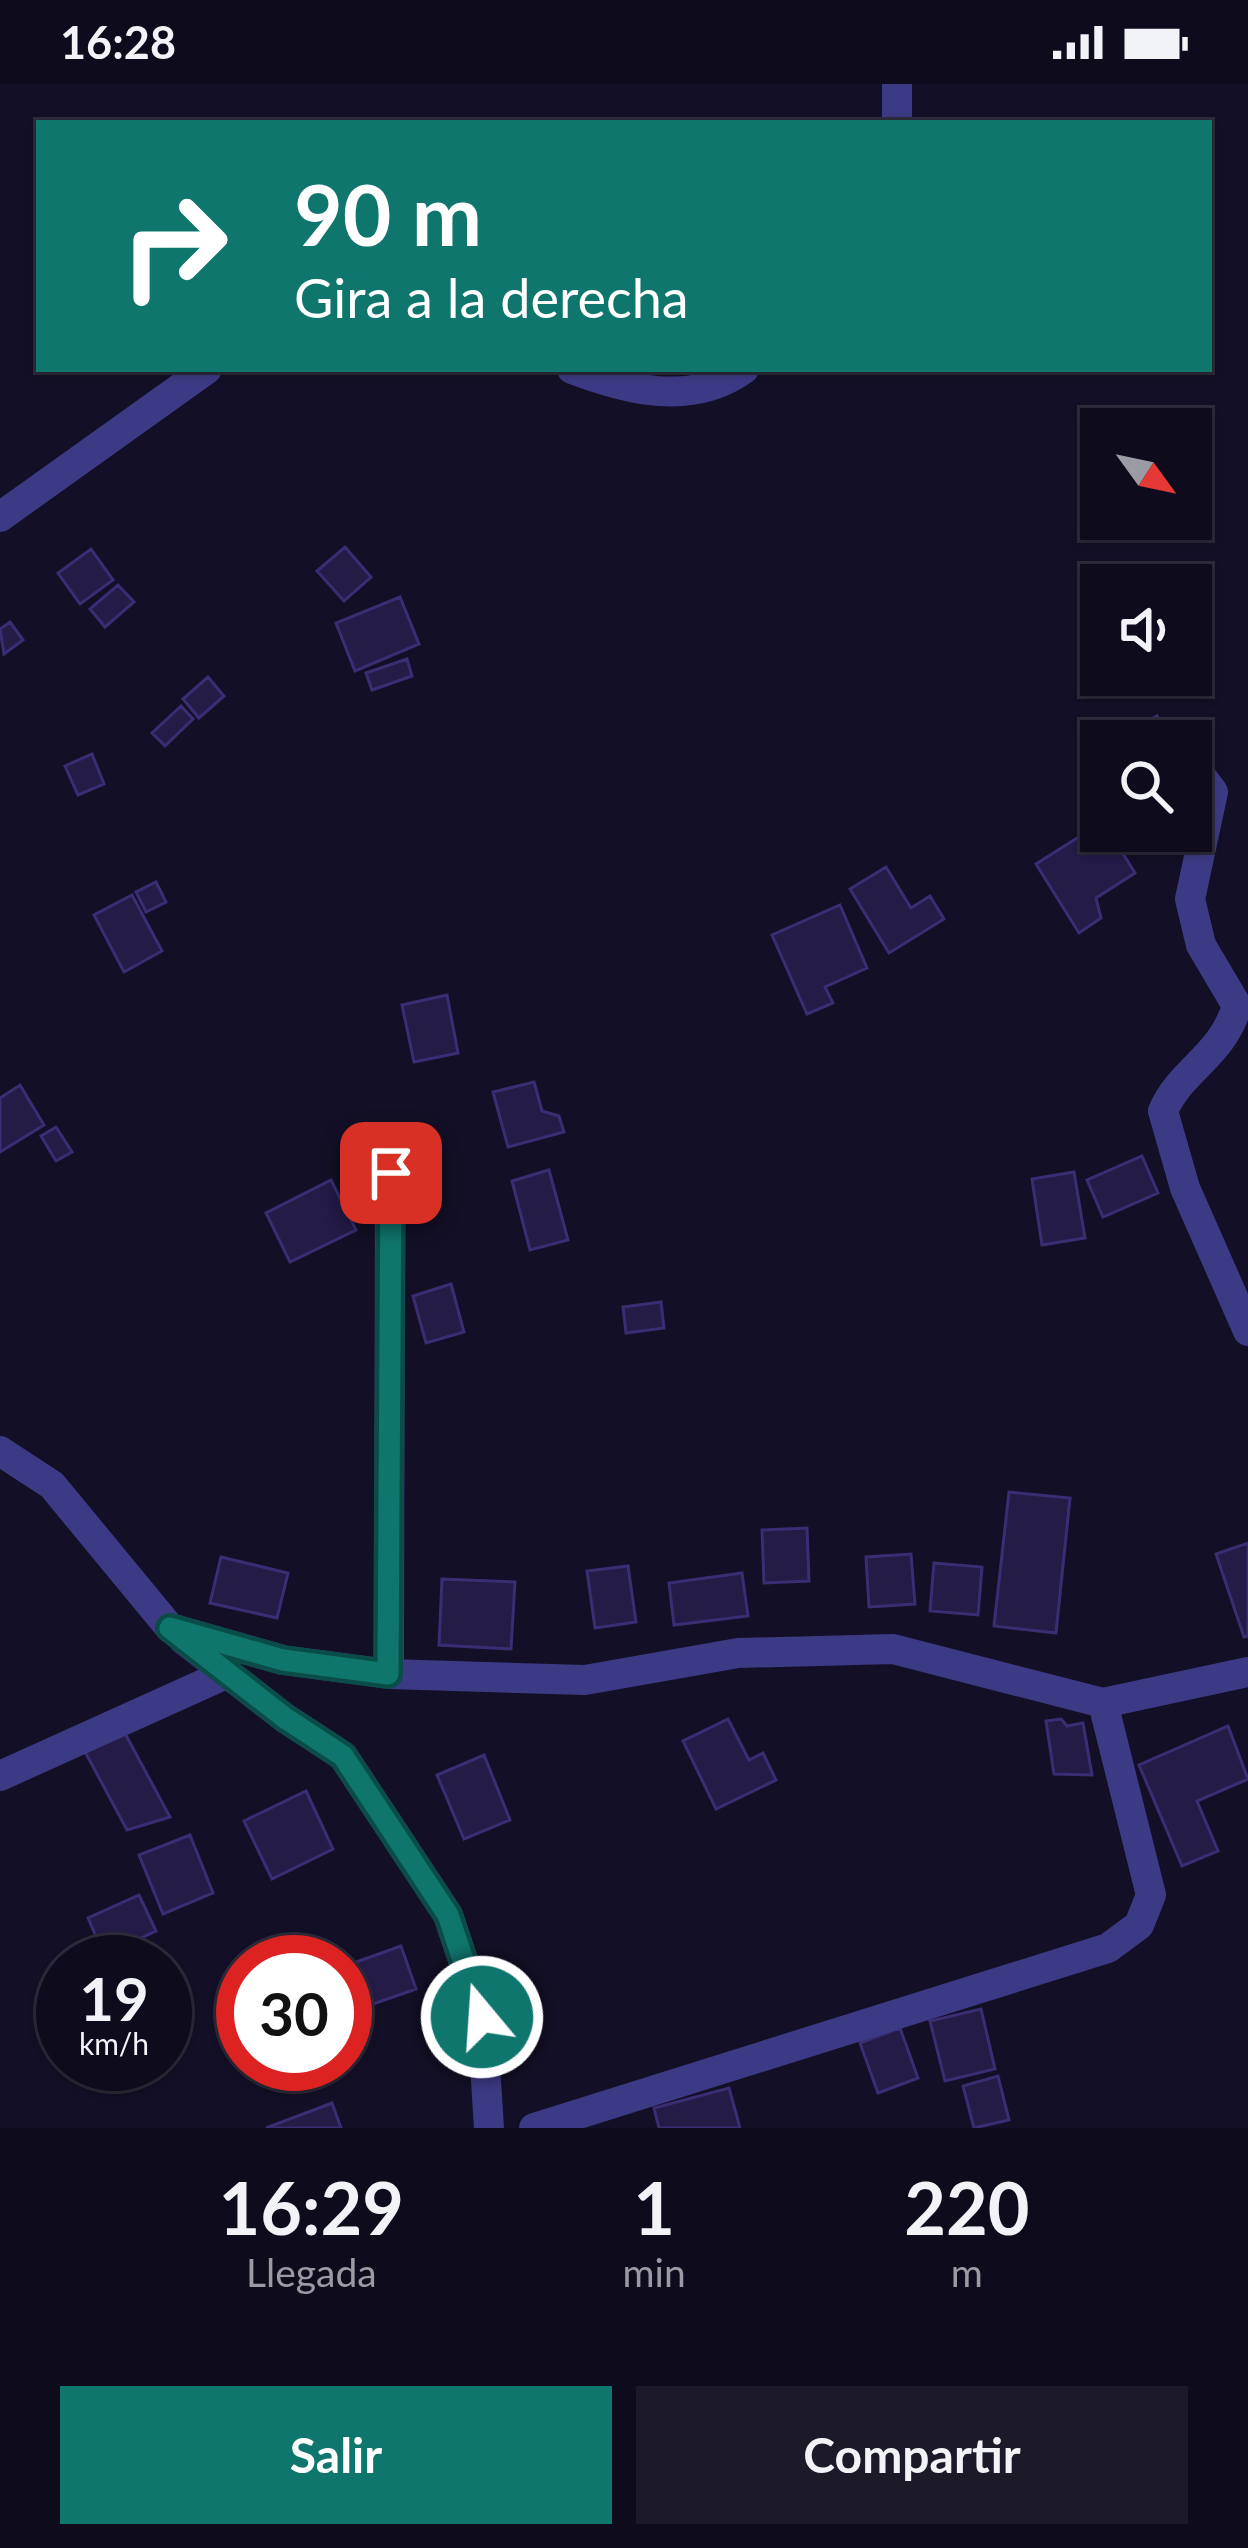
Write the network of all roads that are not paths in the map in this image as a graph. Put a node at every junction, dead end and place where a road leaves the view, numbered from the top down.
1 (897, 84) edge
2 (897, 120) edge
3 (203, 372) edge
4 (580, 372) edge
5 (737, 372) edge
6 (0, 517) edge
7 (1200, 852) edge
8 (391, 1173) dead end
9 (1248, 1331) edge
10 (0, 1451) edge
11 (170, 1628) junction
12 (1248, 1672) edge
13 (228, 1673) junction
14 (388, 1674) junction
15 (1103, 1703) junction
16 (0, 1776) edge
17 (489, 2128) edge
18 (533, 2128) edge

1 - 2 street
3 - 6 street
4 - 5 street
7 - 9 street
8 - 14 street
10 - 11 street
11 - 13 street
11 - 14 street
12 - 15 street
13 - 16 street
13 - 17 street
14 - 15 street
15 - 18 street

